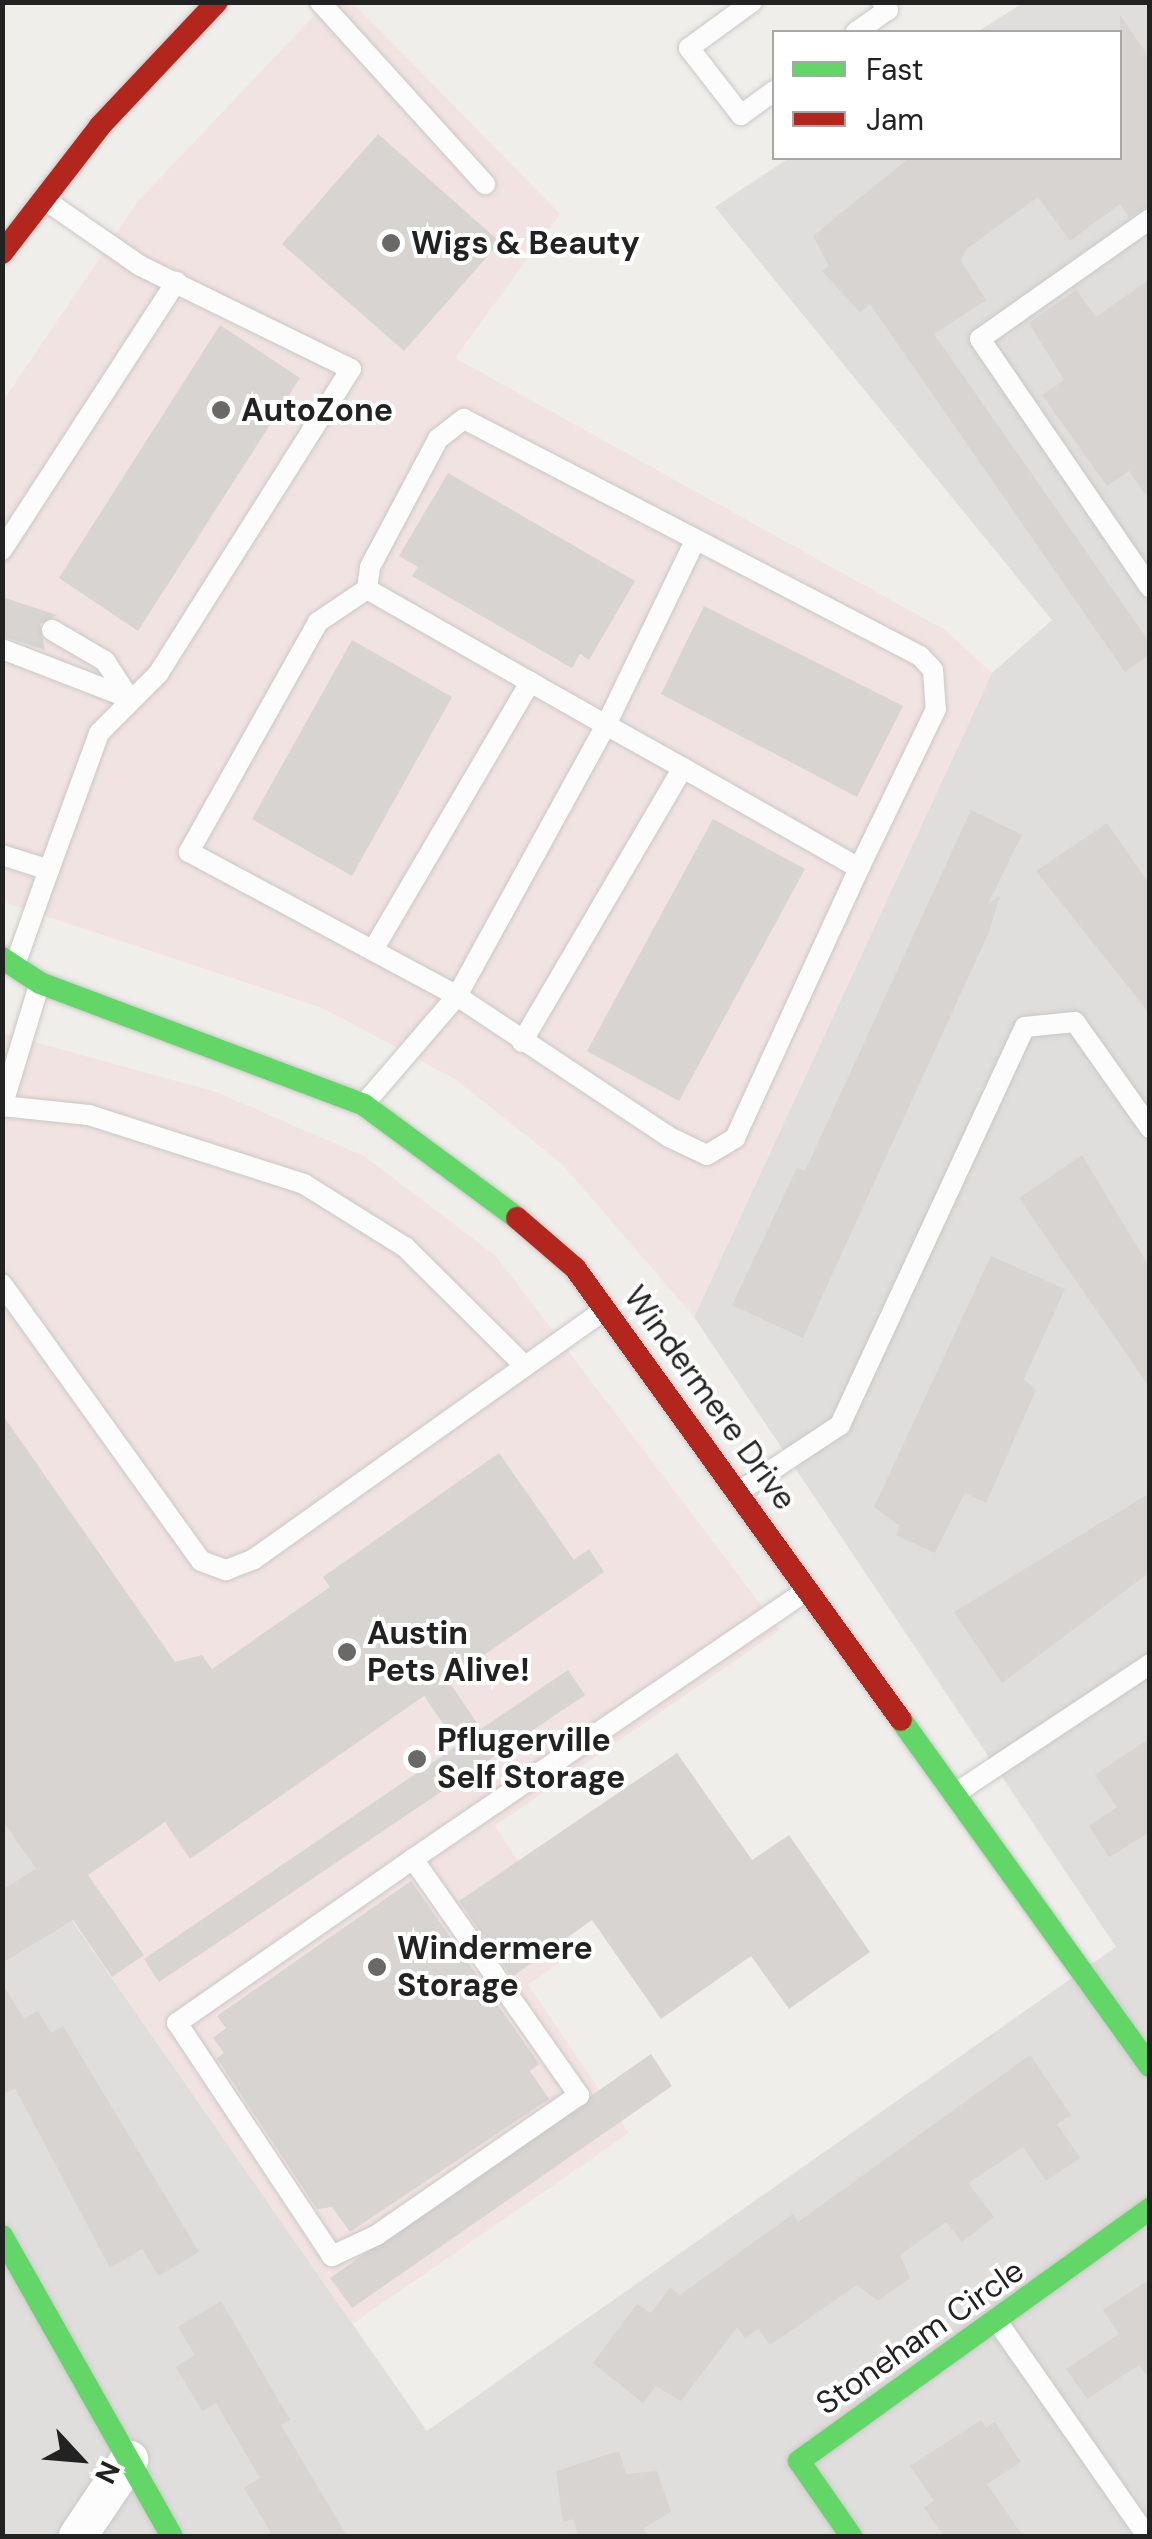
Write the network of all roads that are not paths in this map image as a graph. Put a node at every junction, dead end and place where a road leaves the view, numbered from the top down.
1 (216, 2) edge
2 (320, 2) edge
3 (752, 2) edge
4 (882, 2) edge
5 (859, 30) edge
6 (772, 92) edge
7 (485, 184) dead end
8 (43, 199) junction
9 (1150, 219) edge
10 (5, 244) edge
11 (176, 282) junction
12 (695, 541) junction
13 (2, 550) edge
14 (1150, 587) edge
15 (367, 589) junction
16 (52, 630) dead end
17 (2, 649) edge
18 (530, 682) junction
19 (129, 698) junction
20 (606, 725) junction
21 (683, 768) junction
22 (2, 855) edge
23 (860, 868) junction
24 (48, 870) junction
25 (373, 950) junction
26 (7, 969) edge
27 (40, 983) junction
28 (456, 996) junction
29 (522, 1042) junction
30 (364, 1105) junction
31 (3, 1106) edge
32 (1150, 1128) edge
33 (2, 1284) edge
34 (608, 1308) junction
35 (526, 1366) junction
36 (738, 1492) junction
37 (807, 1590) junction
38 (1150, 1664) edge
39 (953, 1795) junction
40 (413, 1859) junction
41 (1150, 2066) edge
42 (1150, 2210) edge
43 (2, 2236) edge
44 (998, 2324) junction
45 (130, 2460) junction
46 (78, 2536) edge
47 (172, 2536) edge
48 (851, 2536) edge
49 (1147, 2536) edge

1 - 8 street
2 - 7 lane
3 - 6 lane
4 - 5 lane
8 - 10 street
8 - 11 lane
9 - 14 lane
11 - 13 lane
11 - 19 lane
12 - 15 lane
12 - 20 lane
12 - 23 lane
15 - 18 lane
15 - 25 lane
16 - 19 lane
17 - 19 lane
18 - 20 lane
18 - 25 lane
19 - 24 lane
20 - 21 lane
20 - 28 lane
21 - 23 lane
21 - 29 lane
22 - 24 lane
23 - 29 lane
24 - 26 lane
25 - 28 lane
26 - 27 street, Windermere Drive
27 - 30 street, Windermere Drive
27 - 31 lane
28 - 29 lane
28 - 30 lane
30 - 34 street, Windermere Drive
31 - 35 lane
32 - 36 lane
33 - 35 lane
34 - 35 lane
34 - 36 street, Windermere Drive
36 - 37 street, Windermere Drive
37 - 39 street, Windermere Drive
37 - 40 lane
38 - 39 lane
39 - 41 street, Windermere Drive
40 - 40 lane
42 - 44 street, Stoneham Circle
43 - 45 street
44 - 48 street, Stoneham Circle
44 - 49 lane
45 - 46 street
45 - 47 street

